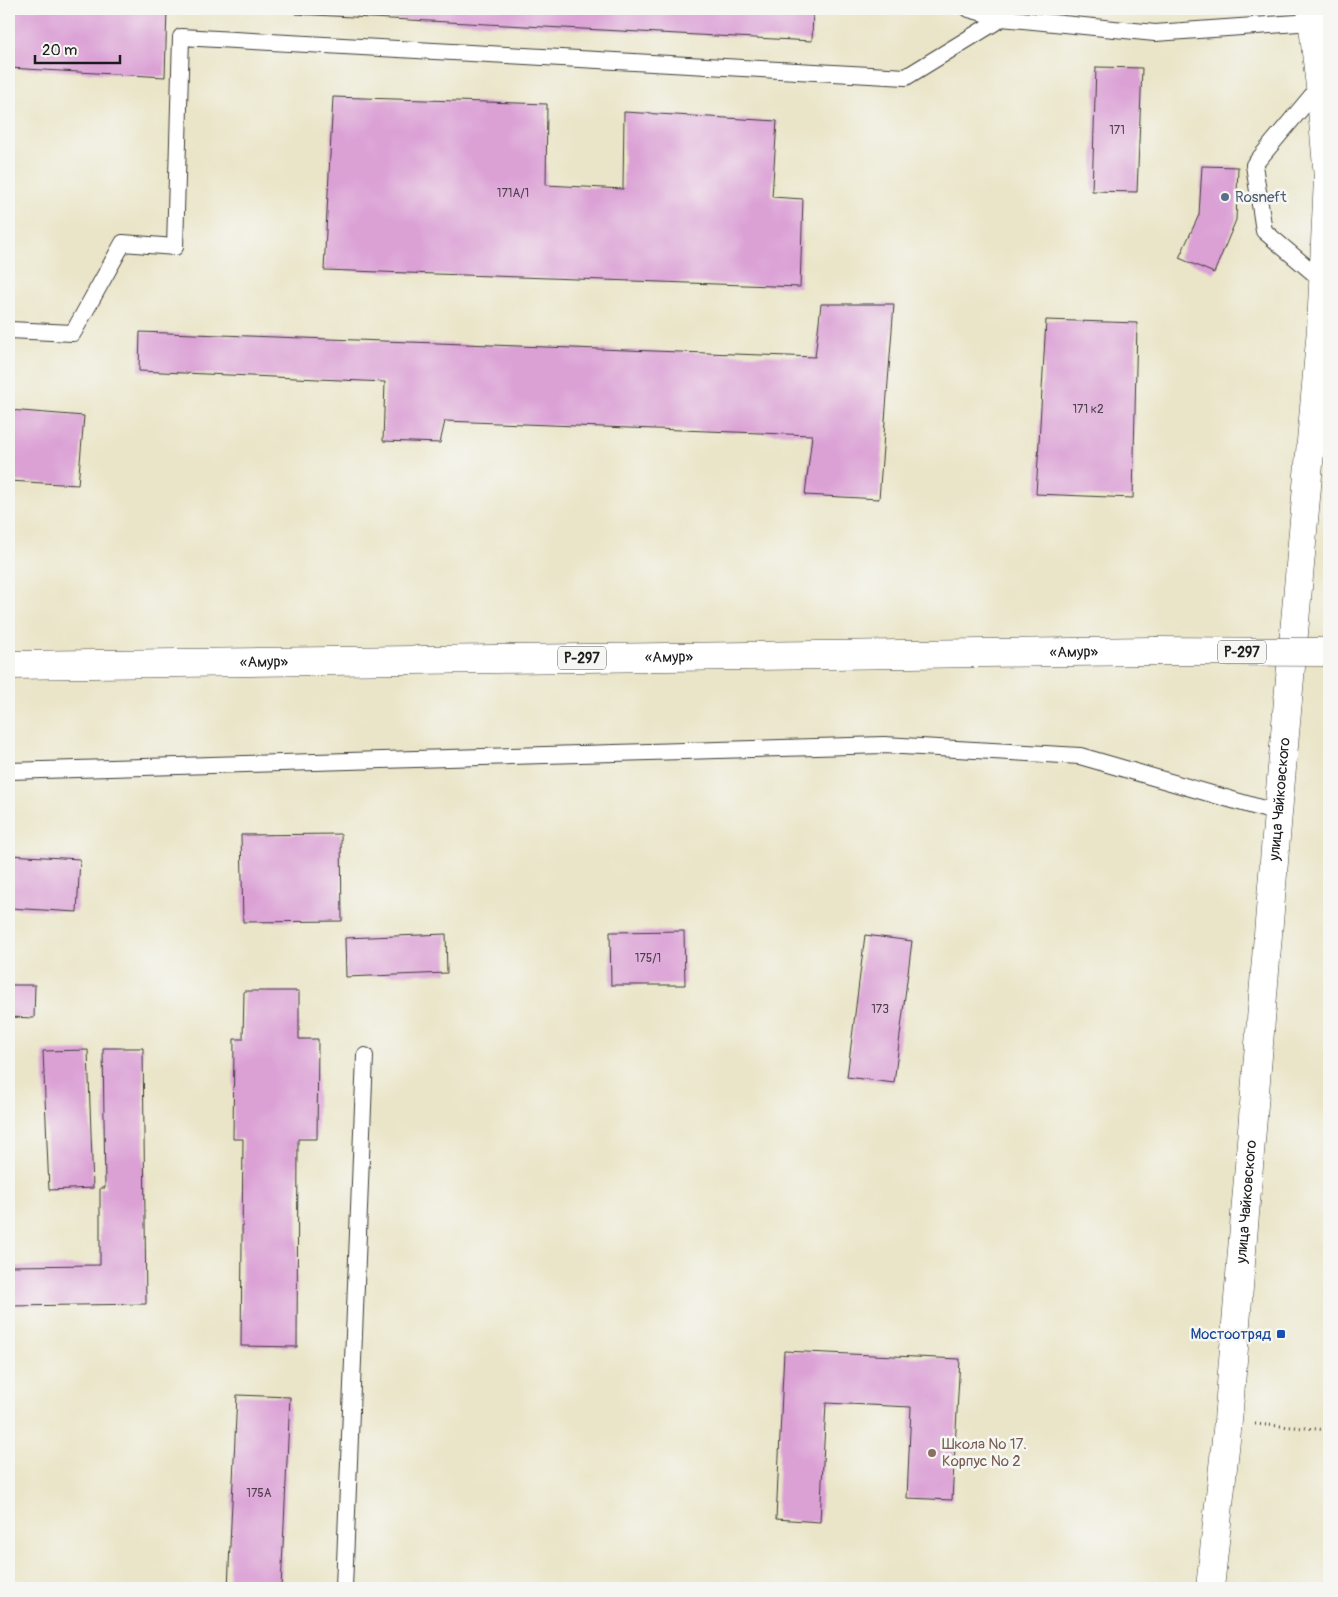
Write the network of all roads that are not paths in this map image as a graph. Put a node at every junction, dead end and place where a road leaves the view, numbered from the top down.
1 (969, 9) edge
2 (1312, 15) edge
3 (1002, 18) junction
4 (1320, 86) junction
5 (1323, 282) junction
6 (9, 330) edge
7 (1329, 652) edge
8 (9, 665) edge
9 (9, 771) edge
10 (1278, 813) junction
11 (365, 1056) dead end
12 (344, 1588) edge
13 (1210, 1588) edge

1 - 3 lane
2 - 3 lane
2 - 4 main road, улица Чайковского
3 - 6 lane
4 - 5 main road, улица Чайковского
4 - 5 lane
5 - 10 main road, улица Чайковского
7 - 8 main road, «Амур» / Р-297, bridge
9 - 10 lane
10 - 13 main road, улица Чайковского
11 - 12 lane

